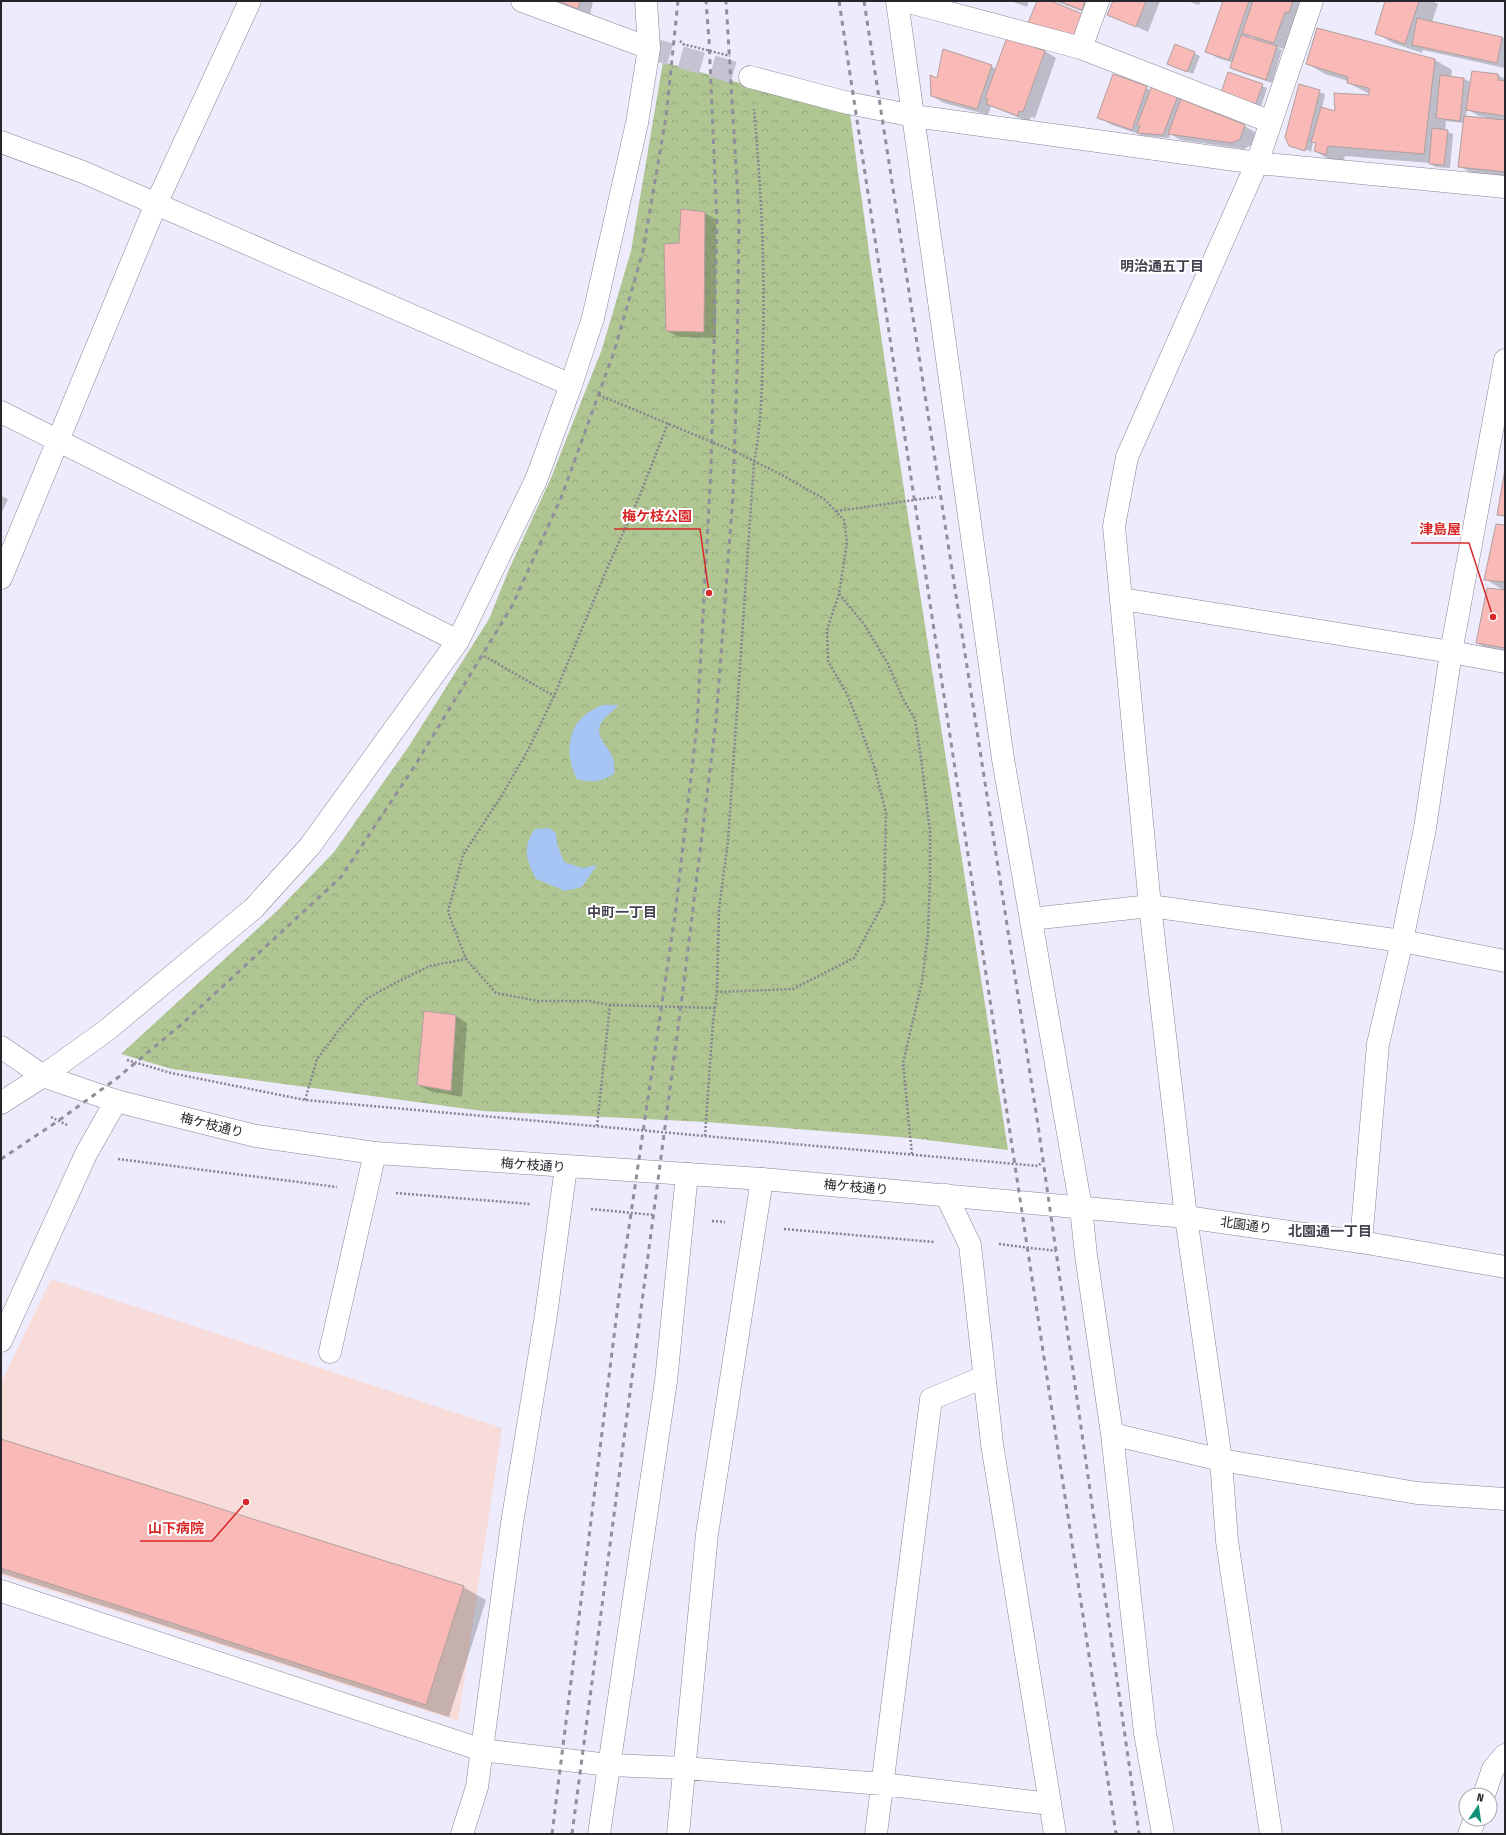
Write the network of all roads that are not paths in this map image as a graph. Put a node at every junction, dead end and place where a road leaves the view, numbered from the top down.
1 (250, 1) edge
2 (522, 1) edge
3 (646, 1) edge
4 (897, 1) edge
5 (906, 1) edge
6 (1098, 1) edge
7 (1312, 1) edge
8 (649, 48) junction
9 (1081, 48) junction
10 (750, 76) tunnel mouth
11 (914, 116) junction
12 (1271, 122) junction
13 (1, 142) edge
14 (1257, 162) junction
15 (1505, 187) edge
16 (156, 204) junction
17 (1505, 360) edge
18 (570, 385) junction
19 (1, 412) edge
20 (58, 442) junction
21 (1, 578) edge
22 (1122, 599) junction
23 (458, 641) junction
24 (1451, 652) junction
25 (1505, 662) edge
26 (1150, 906) junction
27 (1031, 919) junction
28 (1402, 941) junction
29 (1505, 961) edge
30 (1, 1047) edge
31 (43, 1076) junction
32 (116, 1101) junction
33 (1, 1102) edge
34 (375, 1153) junction
35 (566, 1167) junction
36 (687, 1174) junction
37 (762, 1179) junction
38 (946, 1195) junction
39 (1082, 1208) junction
40 (1186, 1217) junction
41 (1361, 1242) junction
42 (1505, 1267) edge
43 (1, 1341) edge
44 (330, 1352) dead end
45 (984, 1377) junction
46 (1112, 1434) junction
47 (1221, 1460) junction
48 (1505, 1499) edge
49 (1, 1591) edge
50 (482, 1750) junction
51 (1505, 1755) edge
52 (609, 1765) junction
53 (685, 1768) junction
54 (882, 1784) junction
55 (1487, 1787) edge
56 (1050, 1804) junction
57 (462, 1834) edge
58 (599, 1834) edge
59 (678, 1834) edge
60 (876, 1834) edge
61 (1055, 1834) edge
62 (1163, 1834) edge
63 (1271, 1834) edge

1 - 16 street
2 - 8 street
3 - 8 street
4 - 11 street
5 - 9 street
6 - 9 street
7 - 12 street
8 - 18 street
9 - 12 street
10 - 11 street
11 - 14 street
11 - 27 street
12 - 14 street
13 - 16 street
14 - 15 street
14 - 22 street
16 - 18 street
16 - 20 street
17 - 24 street
18 - 23 street
19 - 20 street
20 - 21 street
20 - 23 street
22 - 24 street
22 - 26 street
23 - 31 street
24 - 25 street
24 - 28 street
26 - 27 street
26 - 28 street
26 - 40 street
27 - 39 street
28 - 29 street
28 - 41 street
30 - 31 street, 梅ケ枝通り
31 - 32 street, 梅ケ枝通り
31 - 33 street
32 - 34 street, 梅ケ枝通り
32 - 43 street
34 - 35 street, 梅ケ枝通り
34 - 44 street
35 - 36 street, 梅ケ枝通り
35 - 50 street
36 - 37 street, 梅ケ枝通り
36 - 52 street
37 - 38 street, 梅ケ枝通り
37 - 53 street
38 - 39 street, 梅ケ枝通り
38 - 45 street
39 - 40 street, 北園通り
39 - 46 street
40 - 41 street, 北園通り
40 - 47 street
41 - 42 street, 北園通り
45 - 54 street
45 - 56 street
46 - 47 street
46 - 62 street
47 - 48 street
47 - 63 street
49 - 50 street
50 - 52 street
50 - 57 street
51 - 55 street
52 - 53 street
52 - 58 street
53 - 54 street
53 - 59 street
54 - 56 street
54 - 60 street
56 - 61 street

